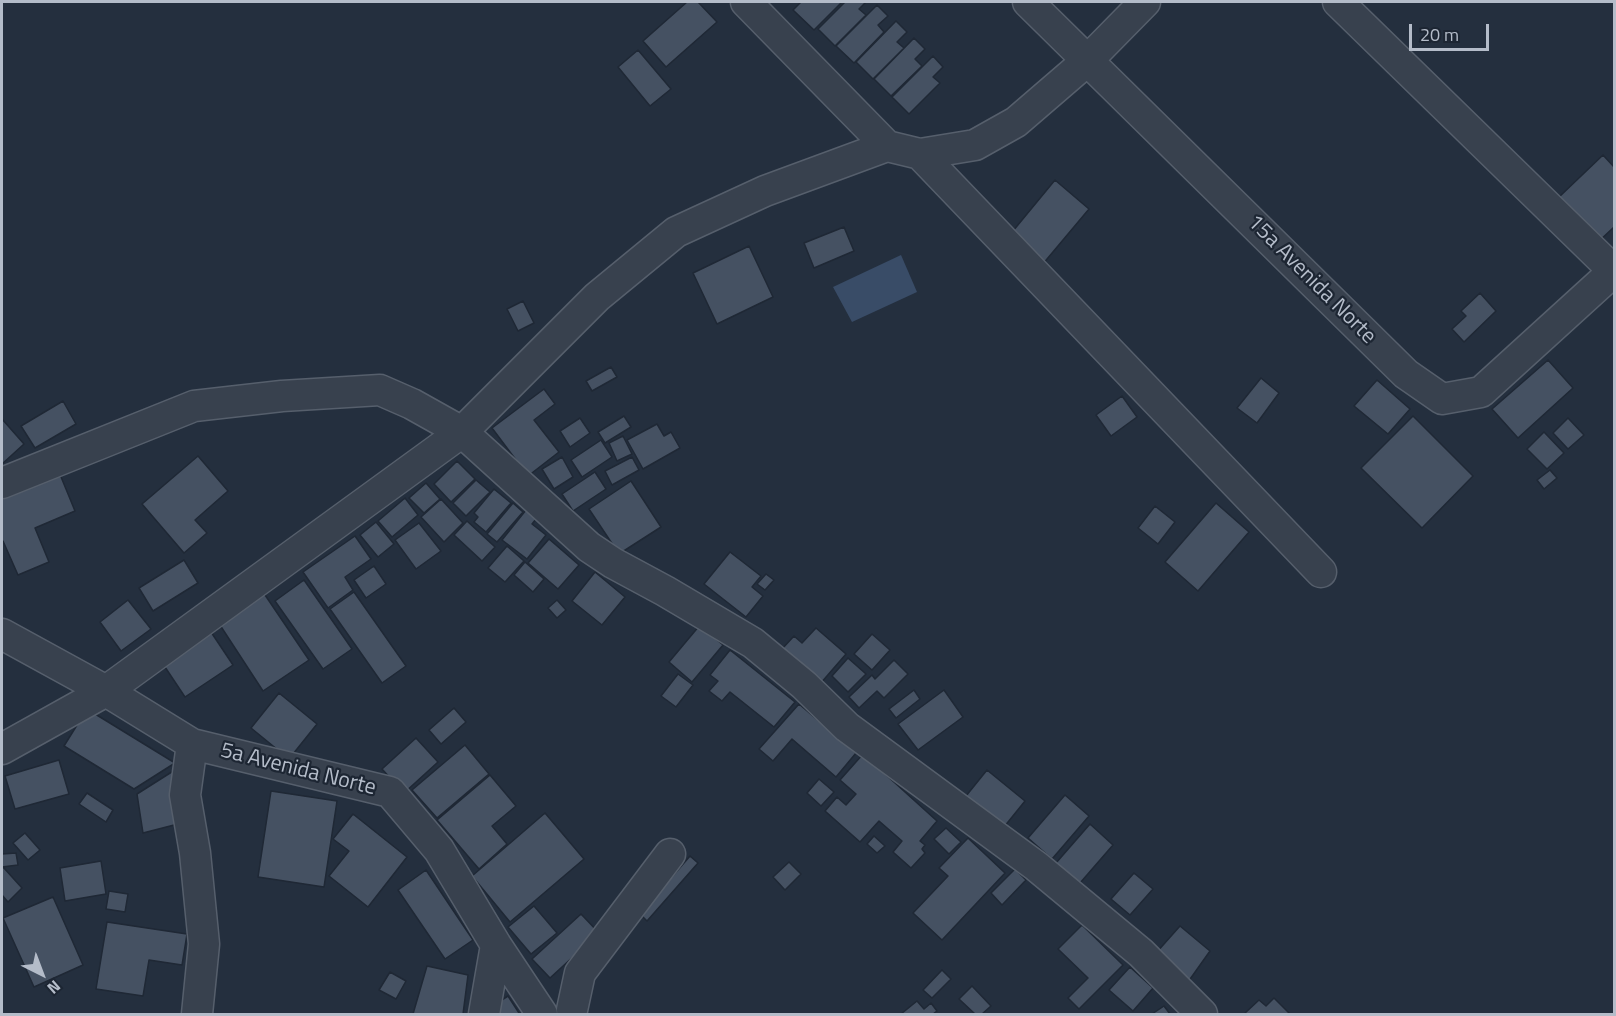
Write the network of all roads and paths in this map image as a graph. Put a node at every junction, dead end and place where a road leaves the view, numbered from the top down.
1 (746, 2) edge
2 (1028, 2) edge
3 (1145, 2) edge
4 (1338, 2) edge
5 (1088, 60) junction
6 (887, 146) junction
7 (920, 154) junction
8 (1614, 271) edge
9 (462, 432) junction
10 (2, 483) edge
11 (1321, 572) dead end
12 (2, 634) edge
13 (106, 691) junction
14 (192, 744) junction
15 (2, 749) edge
16 (670, 854) dead end
17 (496, 945) junction
18 (538, 1007) edge
19 (578, 1012) edge
20 (197, 1014) edge
21 (484, 1014) edge
22 (1202, 1014) edge

1 - 6 street
2 - 5 street, 15a Avenida Norte
3 - 5 street
4 - 8 street
5 - 7 street
5 - 8 street, 15a Avenida Norte
6 - 7 street
6 - 9 street
7 - 11 street
9 - 10 street
9 - 13 street
9 - 22 street
12 - 13 street, 5a Avenida Norte
13 - 14 street, 5a Avenida Norte
13 - 15 street
14 - 17 street, 5a Avenida Norte
14 - 20 street
16 - 19 street
17 - 18 street, 5a Avenida Norte
17 - 21 street
18 - 19 street

